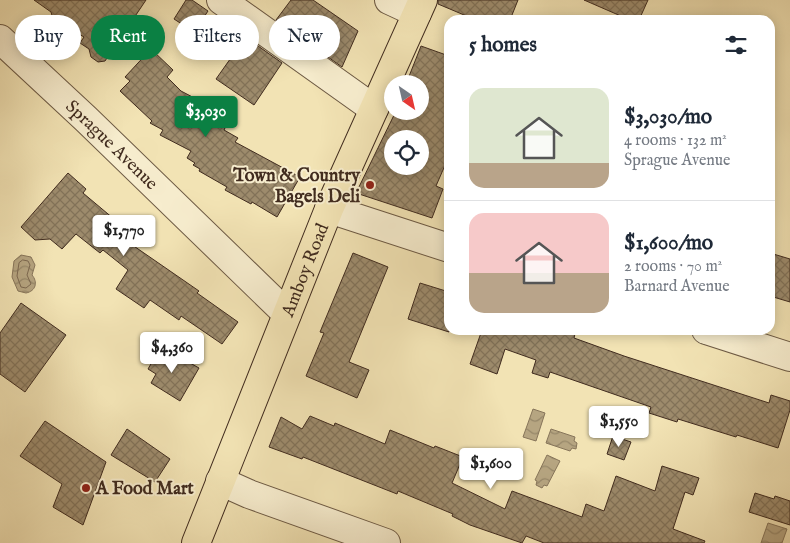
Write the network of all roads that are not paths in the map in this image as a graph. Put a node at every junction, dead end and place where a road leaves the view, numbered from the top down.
1 (221, 0) edge
2 (389, 0) edge
3 (420, 6) edge
4 (0, 40) edge
5 (374, 109) junction
6 (329, 209) junction
7 (444, 246) edge
8 (287, 314) junction
9 (722, 335) edge
10 (790, 357) edge
11 (220, 481) junction
12 (196, 543) edge
13 (386, 543) edge

1 - 5 street
2 - 3 street
3 - 5 main road, Amboy Road
4 - 8 street, Sprague Avenue
5 - 6 main road, Amboy Road
6 - 7 street
6 - 8 main road, Amboy Road
8 - 11 main road, Amboy Road
9 - 10 street
11 - 12 main road, Amboy Road
11 - 13 street

